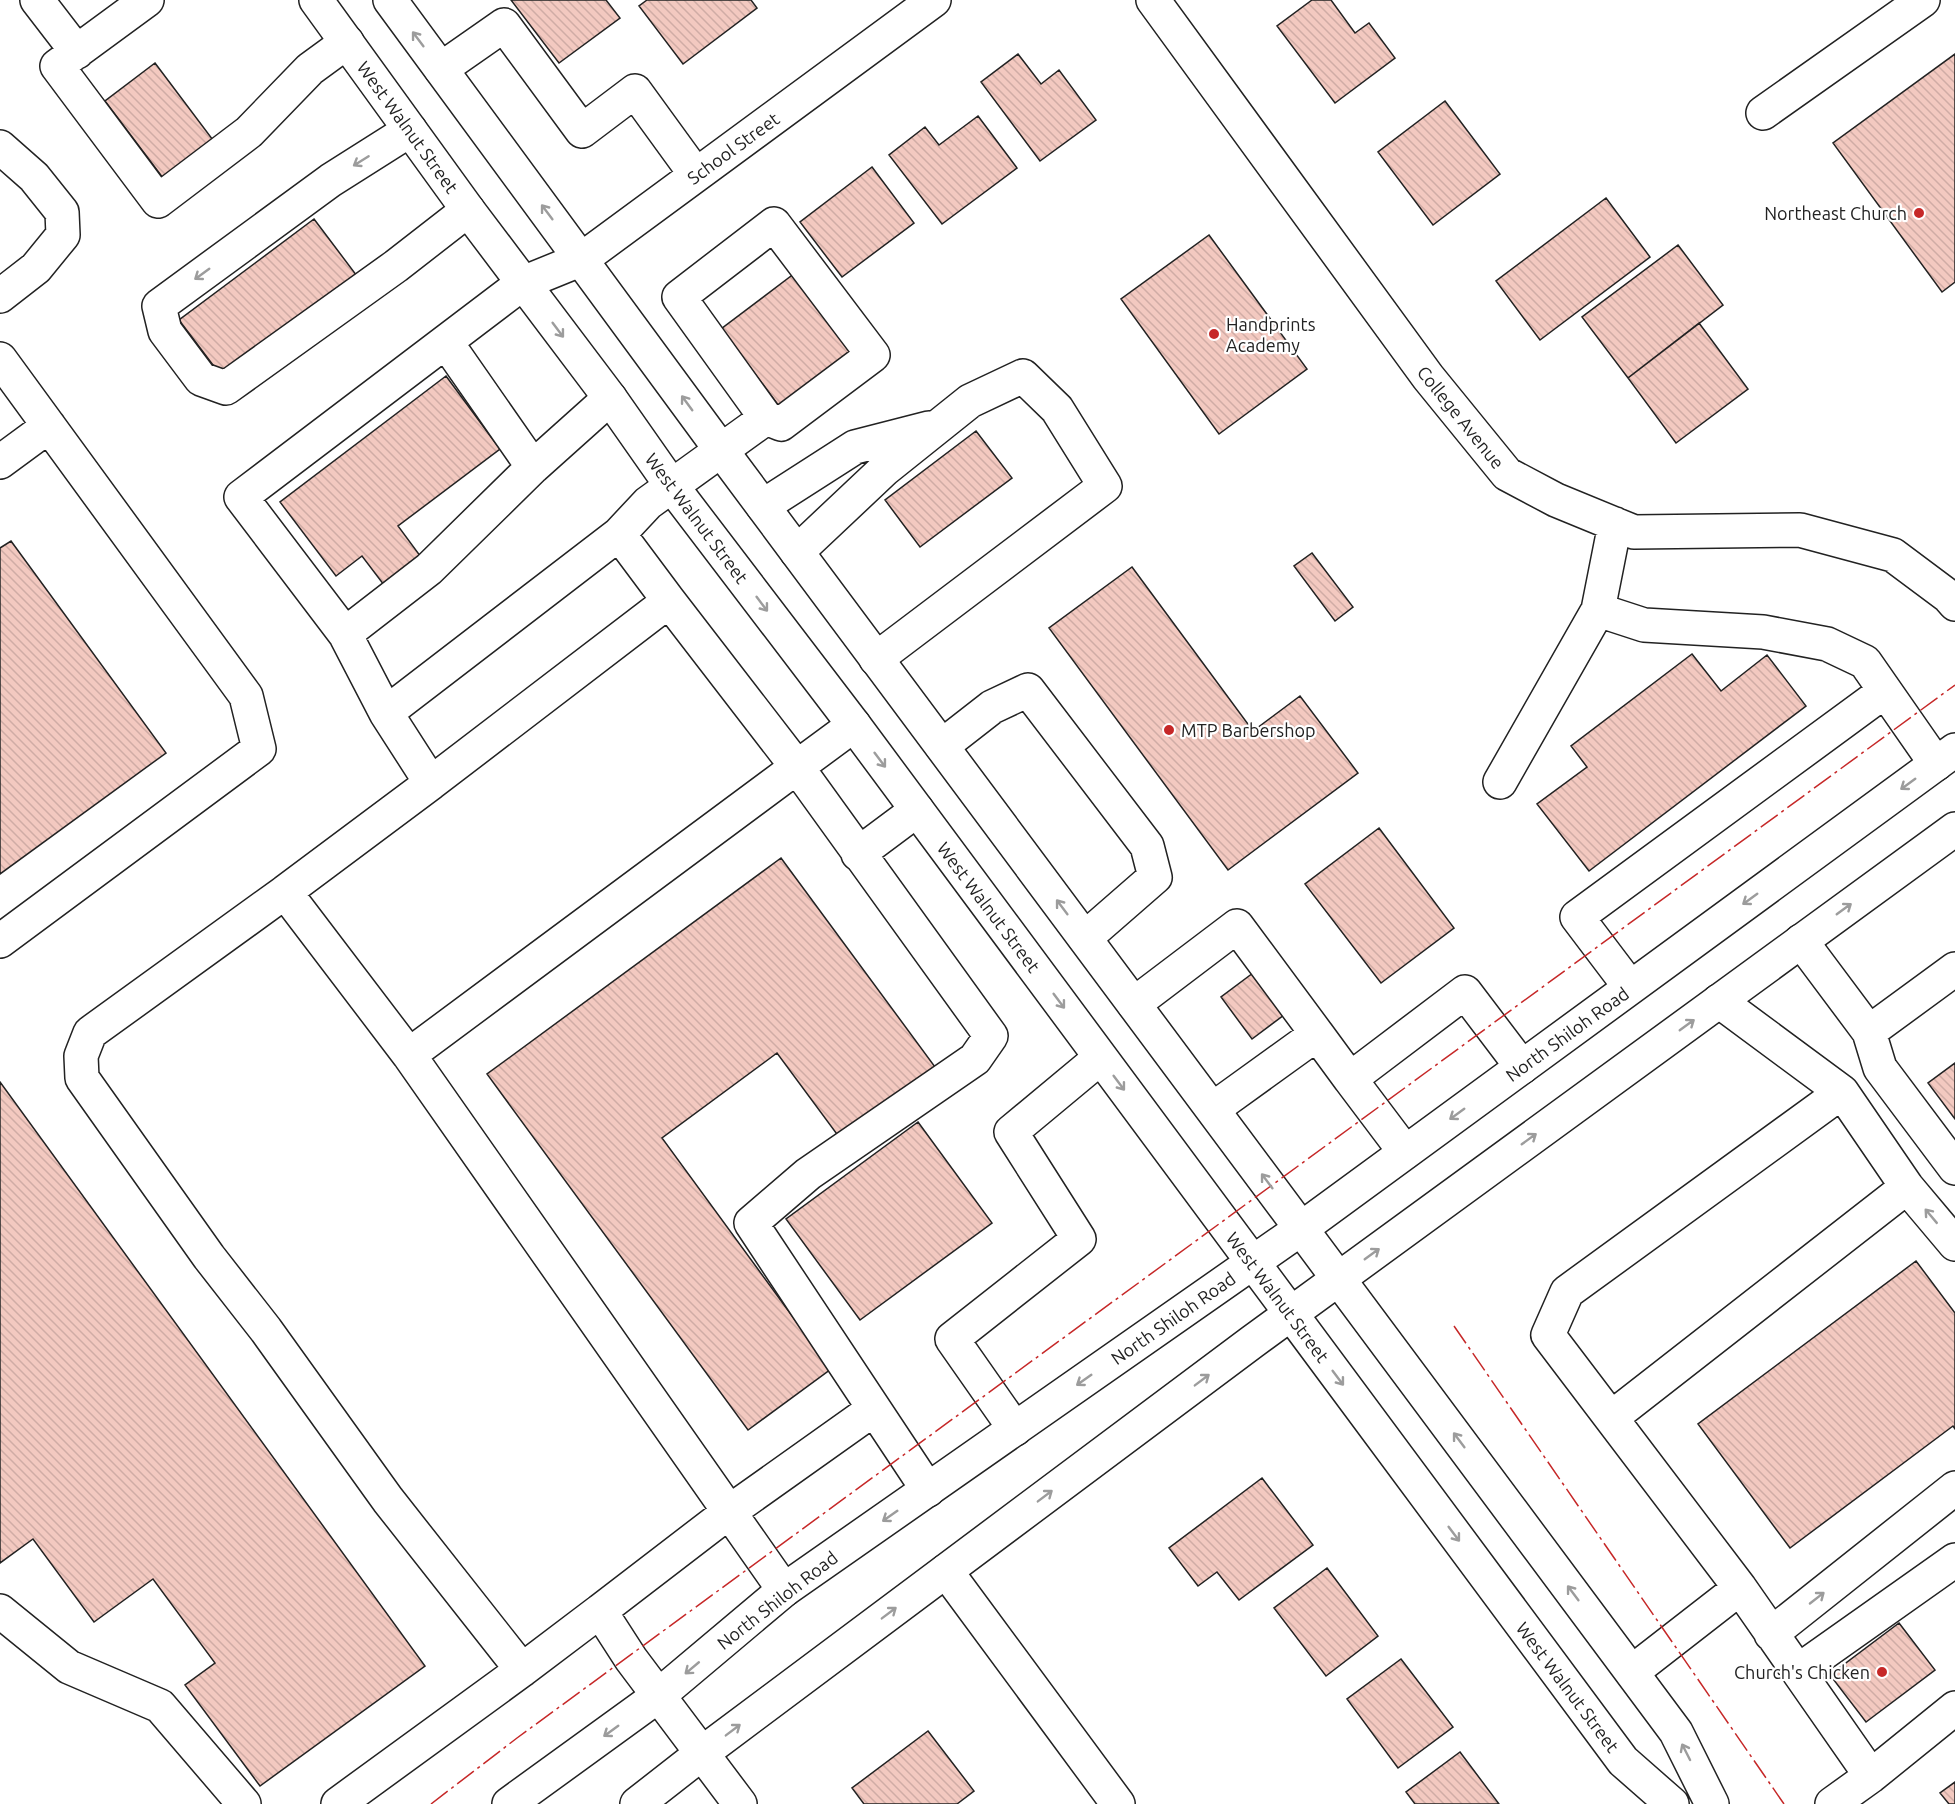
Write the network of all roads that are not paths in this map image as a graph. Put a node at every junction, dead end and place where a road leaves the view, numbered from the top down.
1 (37, 0) edge
2 (147, 0) edge
3 (316, 0) edge
4 (390, 0) edge
5 (934, 0) edge
6 (1154, 0) edge
7 (1923, 0) edge
8 (347, 42) junction
9 (77, 52) junction
10 (441, 69) junction
11 (1763, 113) dead end
12 (410, 130) junction
13 (0, 147) edge
14 (696, 175) junction
15 (468, 210) junction
16 (582, 259) junction
17 (523, 283) junction
18 (0, 296) edge
19 (446, 342) junction
20 (0, 359) edge
21 (610, 398) junction
22 (766, 418) junction
23 (940, 425) junction
24 (49, 426) junction
25 (721, 450) junction
26 (0, 462) edge
27 (533, 467) junction
28 (671, 485) junction
29 (763, 506) junction
30 (1615, 524) junction
31 (619, 534) junction
32 (797, 552) junction
33 (669, 601) junction
34 (1955, 604) edge
35 (1599, 610) junction
36 (345, 633) junction
37 (876, 659) junction
38 (1885, 691) junction
39 (386, 713) junction
40 (854, 725) junction
41 (942, 746) junction
42 (1945, 757) edge
43 (797, 767) junction
44 (1500, 782) dead end
45 (431, 783) junction
46 (917, 810) junction
47 (1955, 829) edge
48 (858, 854) junction
49 (285, 892) junction
50 (1085, 938) junction
51 (0, 941) edge
52 (1801, 941) junction
53 (1955, 969) edge
54 (1630, 987) junction
55 (1719, 1001) junction
56 (1134, 1004) junction
57 (1869, 1032) junction
58 (1317, 1034) junction
59 (409, 1055) junction
60 (1100, 1058) junction
61 (1522, 1067) junction
62 (1350, 1079) junction
63 (1842, 1092) junction
64 (1213, 1108) junction
65 (1405, 1152) junction
66 (1955, 1168) edge
67 (1907, 1187) junction
68 (1302, 1228) junction
69 (1955, 1244) edge
70 (1253, 1262) junction
71 (1339, 1278) junction
72 (1291, 1314) junction
73 (874, 1409) junction
74 (1611, 1418) junction
75 (1015, 1428) junction
76 (1955, 1488) edge
77 (928, 1490) junction
78 (729, 1512) junction
79 (1955, 1560) edge
80 (946, 1571) junction
81 (1740, 1588) junction
82 (784, 1590) junction
83 (0, 1611) edge
84 (600, 1611) junction
85 (1771, 1634) junction
86 (522, 1670) junction
87 (1797, 1671) junction
88 (1632, 1672) junction
89 (658, 1696) junction
90 (1955, 1708) edge
91 (701, 1754) junction
92 (1871, 1776) junction
93 (244, 1804) edge
94 (338, 1804) edge
95 (509, 1804) edge
96 (637, 1804) edge
97 (740, 1804) edge
98 (1118, 1804) edge
99 (1672, 1804) edge
100 (1712, 1804) edge
101 (1832, 1804) edge

1 - 9 main road
2 - 9 main road
3 - 8 main road, West Walnut Street
10 -> 4 main road
5 - 14 main road, School Street
6 - 30 main road, College Avenue
7 - 11 main road
8 - 9 main road
8 - 12 main road, West Walnut Street
10 - 14 main road
16 -> 10 main road
12 - 15 main road, West Walnut Street
12 -> 15 main road
13 - 18 main road
14 - 16 main road, School Street
15 - 17 main road, West Walnut Street
16 - 17 main road, School Street
25 -> 16 main road
17 - 19 main road, School Street
17 -> 21 main road, West Walnut Street
19 - 27 main road
19 - 36 main road, School Street
20 - 24 main road
21 - 27 main road
21 - 28 main road, West Walnut Street
22 - 22 main road
22 - 25 main road
23 - 29 main road
23 - 32 main road
23 - 37 main road
24 - 26 main road
24 - 51 main road
25 - 28 main road
25 - 29 main road
27 - 36 main road
28 - 31 main road
28 -> 40 main road, West Walnut Street
29 - 32 main road
30 - 34 main road, College Avenue
30 - 35 main road
31 - 33 main road
31 - 39 main road
32 - 37 main road
33 - 43 main road
33 - 45 main road
35 - 38 main road
35 - 44 main road
36 - 39 main road
37 - 41 main road
38 - 42 main road
38 - 54 main road
39 - 45 main road
40 - 43 main road
40 -> 46 main road, West Walnut Street
50 -> 41 main road
41 - 50 main road
42 -> 54 main road, North Shiloh Road
43 - 48 main road
43 - 59 main road
45 - 49 main road
46 - 48 main road
46 -> 60 main road, West Walnut Street
52 -> 47 main road
48 - 73 main road
49 - 59 main road
49 - 86 main road
50 - 56 main road
52 - 55 main road
52 - 57 main road
53 - 57 main road
54 - 61 main road, North Shiloh Road
55 - 63 main road
71 -> 55 main road
56 - 58 main road
56 - 64 main road
57 - 66 main road
58 - 62 main road
58 - 64 main road
59 - 78 main road
60 -> 70 main road, West Walnut Street
60 - 75 main road
61 - 62 main road
61 -> 65 main road, North Shiloh Road
62 - 65 main road
63 - 67 main road
63 - 74 main road
68 -> 64 main road
65 - 68 main road, North Shiloh Road
69 -> 67 main road
67 - 74 main road
68 - 70 main road, North Shiloh Road
68 - 71 main road
70 - 72 main road, West Walnut Street
70 -> 75 main road, North Shiloh Road
71 - 72 main road
88 -> 71 main road
80 -> 72 main road
72 -> 99 main road, West Walnut Street
73 - 77 main road
73 - 78 main road
74 - 81 main road
75 - 77 main road, North Shiloh Road
85 -> 76 main road
77 -> 82 main road, North Shiloh Road
78 - 82 main road
78 - 84 main road
79 - 87 main road
91 -> 80 main road
80 - 98 main road
81 - 85 main road
81 - 88 main road
82 -> 89 main road, North Shiloh Road
83 - 93 main road
84 - 86 main road
84 - 89 main road
85 - 87 main road
86 - 94 main road
87 - 92 main road
100 -> 88 main road
89 - 91 main road
89 -> 95 main road, North Shiloh Road
90 - 92 main road
91 - 96 main road
91 - 97 main road
92 - 101 main road

